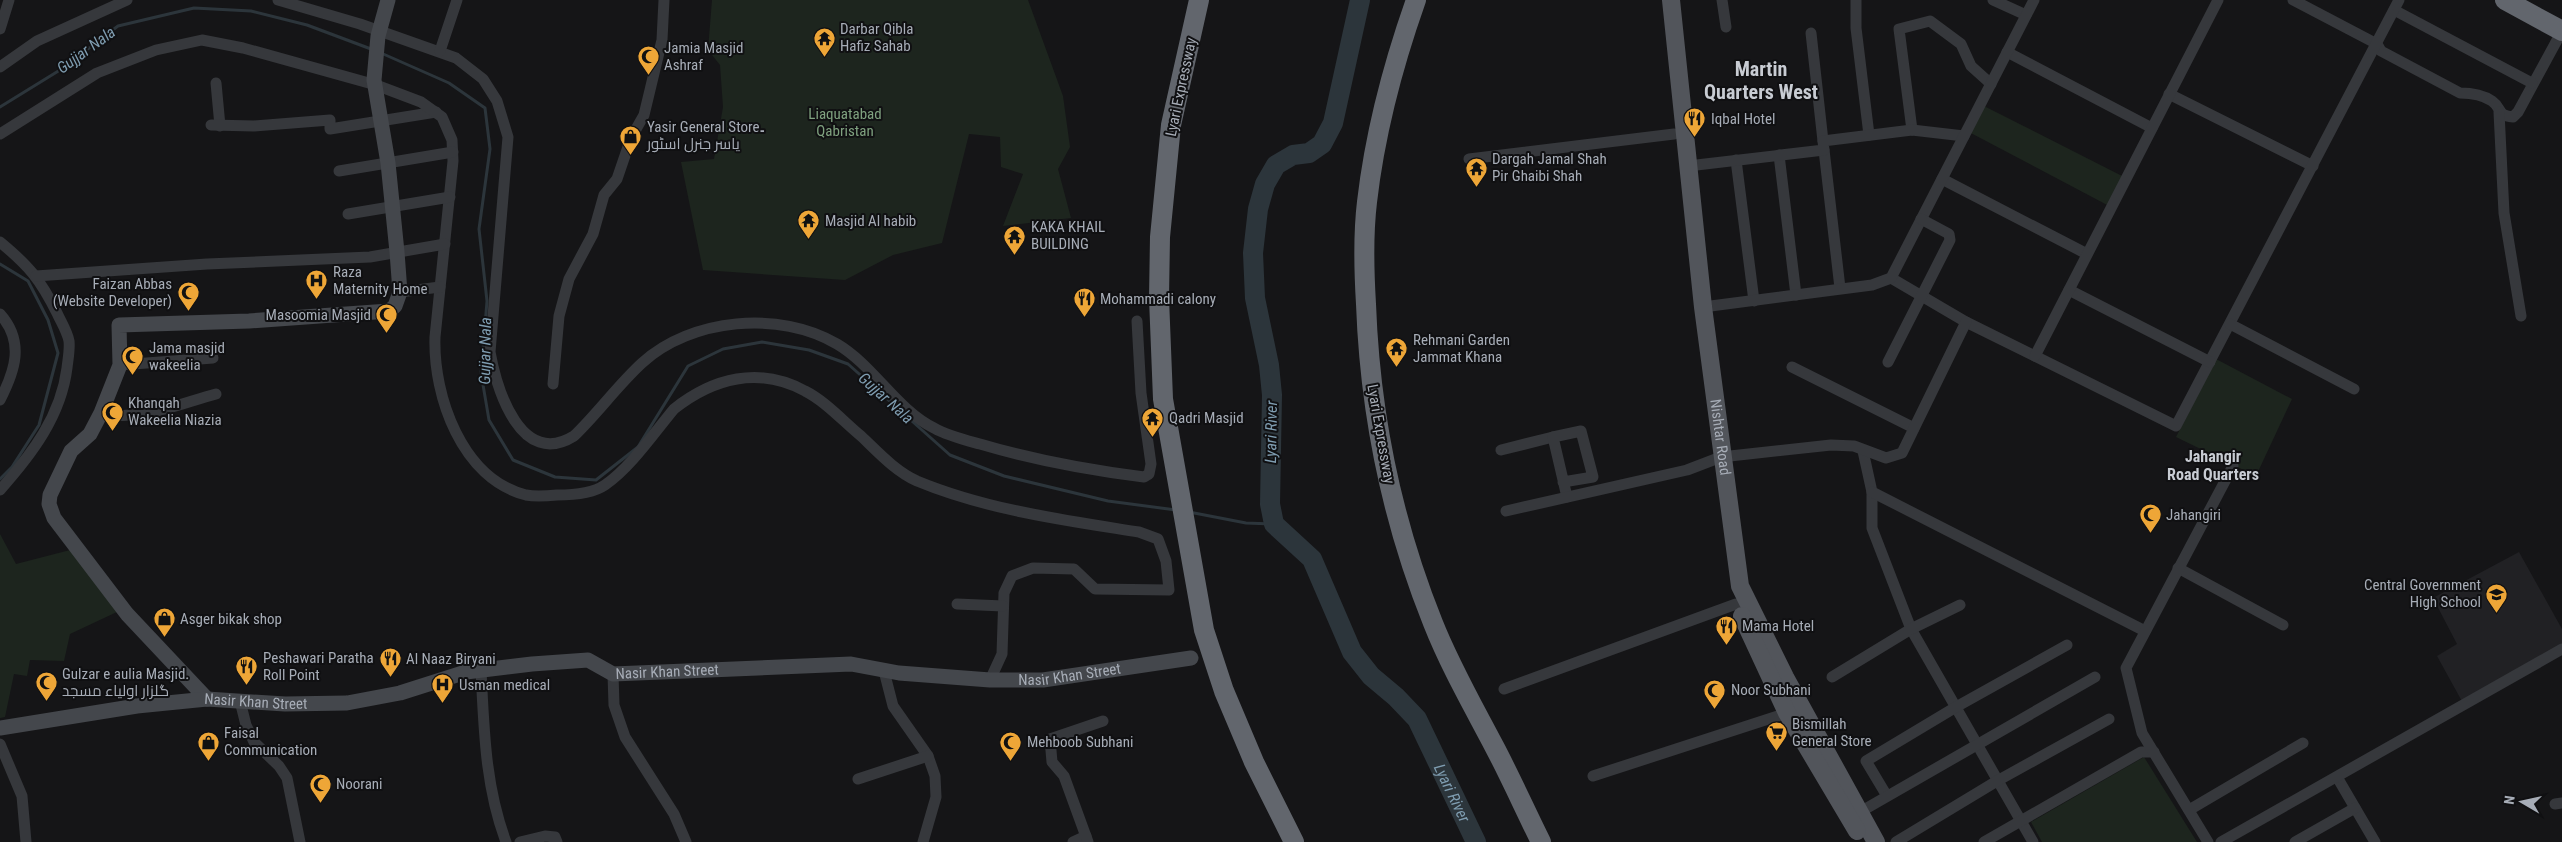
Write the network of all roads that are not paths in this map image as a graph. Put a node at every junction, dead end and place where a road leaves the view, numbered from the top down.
1 (9, 0) edge
2 (127, 0) edge
3 (278, 0) edge
4 (388, 0) edge
5 (457, 0) edge
6 (664, 0) edge
7 (1199, 0) edge
8 (1416, 0) edge
9 (1660, 0) edge
10 (1671, 0) edge
11 (1722, 0) edge
12 (1856, 0) edge
13 (1994, 0) edge
14 (2034, 0) edge
15 (2218, 0) edge
16 (2293, 0) edge
17 (2505, 0) edge
18 (2531, 0) edge
19 (2397, 5) edge
20 (2026, 15) junction
21 (2562, 16) edge
22 (1726, 26) dead end
23 (0, 29) edge
24 (2562, 31) edge
25 (379, 33) junction
26 (1811, 33) dead end
27 (2376, 44) junction
28 (440, 51) junction
29 (2008, 52) junction
30 (0, 67) edge
31 (375, 82) junction
32 (216, 83) dead end
33 (2532, 83) junction
34 (1991, 84) junction
35 (2169, 94) junction
36 (436, 112) junction
37 (2499, 112) junction
38 (382, 121) junction
39 (2152, 128) junction
40 (1912, 130) junction
41 (0, 134) edge
42 (1674, 134) junction
43 (1869, 135) junction
44 (1964, 136) junction
45 (1824, 145) junction
46 (453, 152) junction
47 (1779, 155) junction
48 (1469, 159) dead end
49 (1736, 160) junction
50 (388, 162) junction
51 (1688, 166) junction
52 (2312, 166) junction
53 (339, 171) dead end
54 (1942, 179) junction
55 (450, 197) junction
56 (394, 206) junction
57 (348, 214) dead end
58 (1921, 219) junction
59 (0, 242) edge
60 (445, 244) junction
61 (397, 252) junction
62 (2087, 254) junction
63 (36, 276) junction
64 (1891, 278) junction
65 (440, 287) junction
66 (1840, 288) junction
67 (2069, 290) junction
68 (400, 292) junction
69 (1796, 295) junction
70 (1921, 296) junction
71 (1754, 301) junction
72 (1703, 308) junction
73 (0, 314) edge
74 (2521, 316) dead end
75 (1137, 321) dead end
76 (1966, 322) junction
77 (2230, 324) junction
78 (2035, 356) junction
79 (213, 358) dead end
80 (1888, 362) dead end
81 (2210, 362) junction
82 (120, 365) junction
83 (1792, 368) dead end
84 (553, 384) dead end
85 (2354, 389) dead end
86 (216, 394) dead end
87 (0, 400) edge
88 (101, 413) junction
89 (1914, 428) junction
90 (1553, 437) junction
91 (1501, 450) dead end
92 (1863, 451) junction
93 (1717, 459) junction
94 (2233, 466) dead end
95 (1563, 482) junction
96 (0, 490) edge
97 (1872, 492) junction
98 (1567, 497) junction
99 (1506, 511) dead end
100 (2178, 568) junction
101 (957, 604) dead end
102 (1736, 604) junction
103 (1004, 606) junction
104 (1960, 606) dead end
105 (2283, 624) dead end
106 (1911, 629) junction
107 (2145, 631) junction
108 (2067, 645) dead end
109 (2562, 649) edge
110 (1191, 658) dead end
111 (481, 670) junction
112 (884, 670) junction
113 (613, 674) junction
114 (1832, 677) dead end
115 (2095, 677) dead end
116 (990, 680) junction
117 (1504, 689) dead end
118 (207, 699) junction
119 (240, 701) junction
120 (1956, 707) junction
121 (1787, 713) junction
122 (2109, 719) dead end
123 (1103, 721) dead end
124 (0, 728) edge
125 (2303, 743) dead end
126 (0, 744) edge
127 (1976, 744) junction
128 (2154, 752) junction
129 (928, 756) junction
130 (1594, 776) dead end
131 (2337, 776) junction
132 (858, 779) dead end
133 (1997, 781) junction
134 (1887, 796) junction
135 (2355, 808) junction
136 (2189, 810) junction
137 (1860, 812) junction
138 (2020, 821) junction
139 (1087, 839) edge
140 (26, 842) edge
141 (300, 842) edge
142 (506, 842) edge
143 (520, 842) edge
144 (557, 842) edge
145 (686, 842) edge
146 (923, 842) edge
147 (1073, 842) edge
148 (1294, 842) edge
149 (1541, 842) edge
150 (1864, 842) edge
151 (1876, 842) edge
152 (1896, 842) edge
153 (1984, 842) edge
154 (2033, 842) edge
155 (2208, 842) edge
156 (2221, 842) edge
157 (2295, 842) edge
158 (2375, 842) edge

1 - 23 street
2 - 30 street
3 - 25 street
4 - 25 street
5 - 28 street
6 - 84 street
7 - 148 highway, Lyari Expressway
8 - 149 highway, Lyari Expressway
9 - 42 main road, Nishtar Road
10 - 51 main road, Nishtar Road
11 - 22 street
12 - 43 street
13 - 20 street
14 - 20 street
15 - 35 street
16 - 27 street
17 - 24 highway
18 - 21 highway
19 - 27 street
19 - 33 street
20 - 29 street
24 - 33 street
25 - 28 street
25 - 31 street
26 - 45 street
27 - 37 street
27 - 52 street
28 - 75 street
29 - 34 street
29 - 39 street
31 - 36 street
31 - 38 street
31 - 41 street
32 - 38 street
33 - 37 street
34 - 40 street
34 - 44 street
35 - 39 street
35 - 52 street
36 - 38 street
36 - 46 street
37 - 74 street
38 - 50 street
39 - 62 street
40 - 43 street
40 - 44 street
42 - 48 street
42 - 93 main road, Nishtar Road
43 - 45 street
44 - 54 street
45 - 47 street
45 - 66 street
46 - 50 street
46 - 55 street
47 - 49 street
47 - 69 street
49 - 51 street
49 - 71 street
50 - 53 street
50 - 56 street
51 - 72 main road, Nishtar Road
52 - 77 street
54 - 58 street
54 - 62 street
55 - 56 street
55 - 60 street
56 - 57 street
56 - 61 street
58 - 64 street
58 - 70 street
59 - 63 street
60 - 61 street
60 - 65 street
61 - 63 street
61 - 68 street
62 - 67 street
63 - 96 street
64 - 66 street
64 - 70 street
65 - 68 street
65 - 103 street
66 - 69 street
67 - 78 street
67 - 81 street
68 - 82 street
69 - 71 street
70 - 76 street
70 - 80 street
71 - 72 street
72 - 93 main road, Nishtar Road
73 - 87 street
76 - 78 street
76 - 89 street
77 - 81 street
77 - 85 street
78 - 81 street
79 - 82 street
82 - 88 street
83 - 89 street
86 - 88 street
88 - 118 street
89 - 92 street
90 - 91 street
90 - 95 street
90 - 95 street
92 - 93 street
92 - 97 street
93 - 98 street
93 - 102 main road, Nishtar Road
93 - 137 main road, Nishtar Road
94 - 100 street
95 - 98 street
97 - 106 street
97 - 107 street
98 - 99 street
100 - 105 street
100 - 107 street
101 - 103 street
102 - 117 street
102 - 121 main road, Nishtar Road
103 - 116 street
104 - 106 street
106 - 114 street
106 - 120 street
107 - 128 street
108 - 120 street
109 - 131 street
110 - 116 street, Nasir Khan Street
111 - 113 street, Nasir Khan Street
111 - 119 street, Nasir Khan Street
111 - 142 street
112 - 113 street, Nasir Khan Street
112 - 116 street, Nasir Khan Street
112 - 129 street
113 - 145 street
115 - 127 street
118 - 119 street, Nasir Khan Street
118 - 124 street, Nasir Khan Street
119 - 141 street
120 - 127 street
120 - 134 street
121 - 130 street
121 - 150 main road, Nishtar Road
122 - 133 street
123 - 139 street
125 - 136 street
126 - 140 street
127 - 133 street
127 - 134 street
128 - 136 street
128 - 138 street
129 - 132 street
129 - 146 street
131 - 135 street
131 - 156 street
133 - 138 street
133 - 152 street
134 - 137 street
135 - 157 street
135 - 158 street
136 - 155 street
137 - 151 main road, Nishtar Road
138 - 153 street
138 - 154 street
139 - 147 street
143 - 144 street

